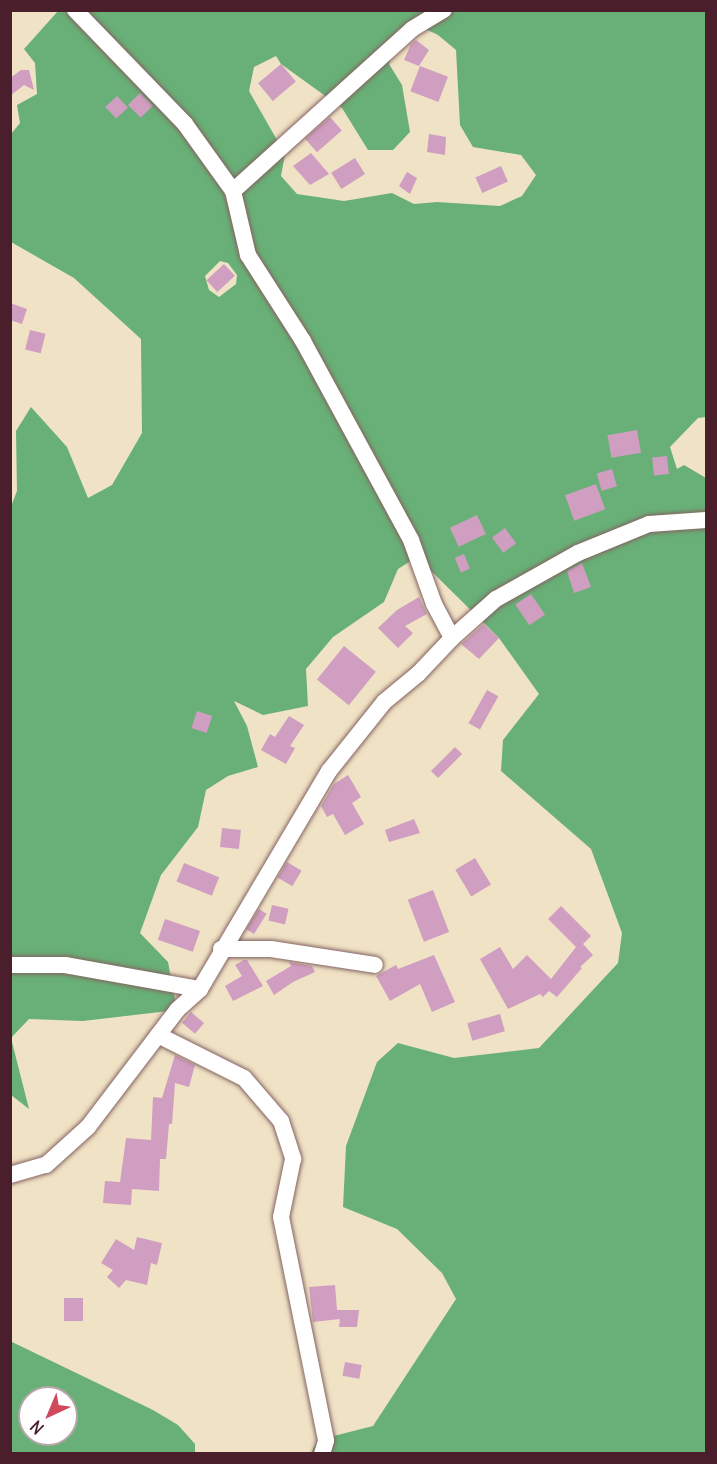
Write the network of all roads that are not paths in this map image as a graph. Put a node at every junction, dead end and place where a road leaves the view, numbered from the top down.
1 (75, 10) edge
2 (444, 10) edge
3 (233, 191) junction
4 (706, 520) edge
5 (452, 638) junction
6 (221, 950) junction
7 (10, 965) edge
8 (375, 965) dead end
9 (201, 989) junction
10 (158, 1035) junction
11 (10, 1175) edge
12 (321, 1454) edge

1 - 3 street
2 - 3 street
3 - 5 street
4 - 5 street
5 - 6 street
6 - 8 street
6 - 9 street
7 - 9 street
9 - 10 street
10 - 11 street
10 - 12 street

